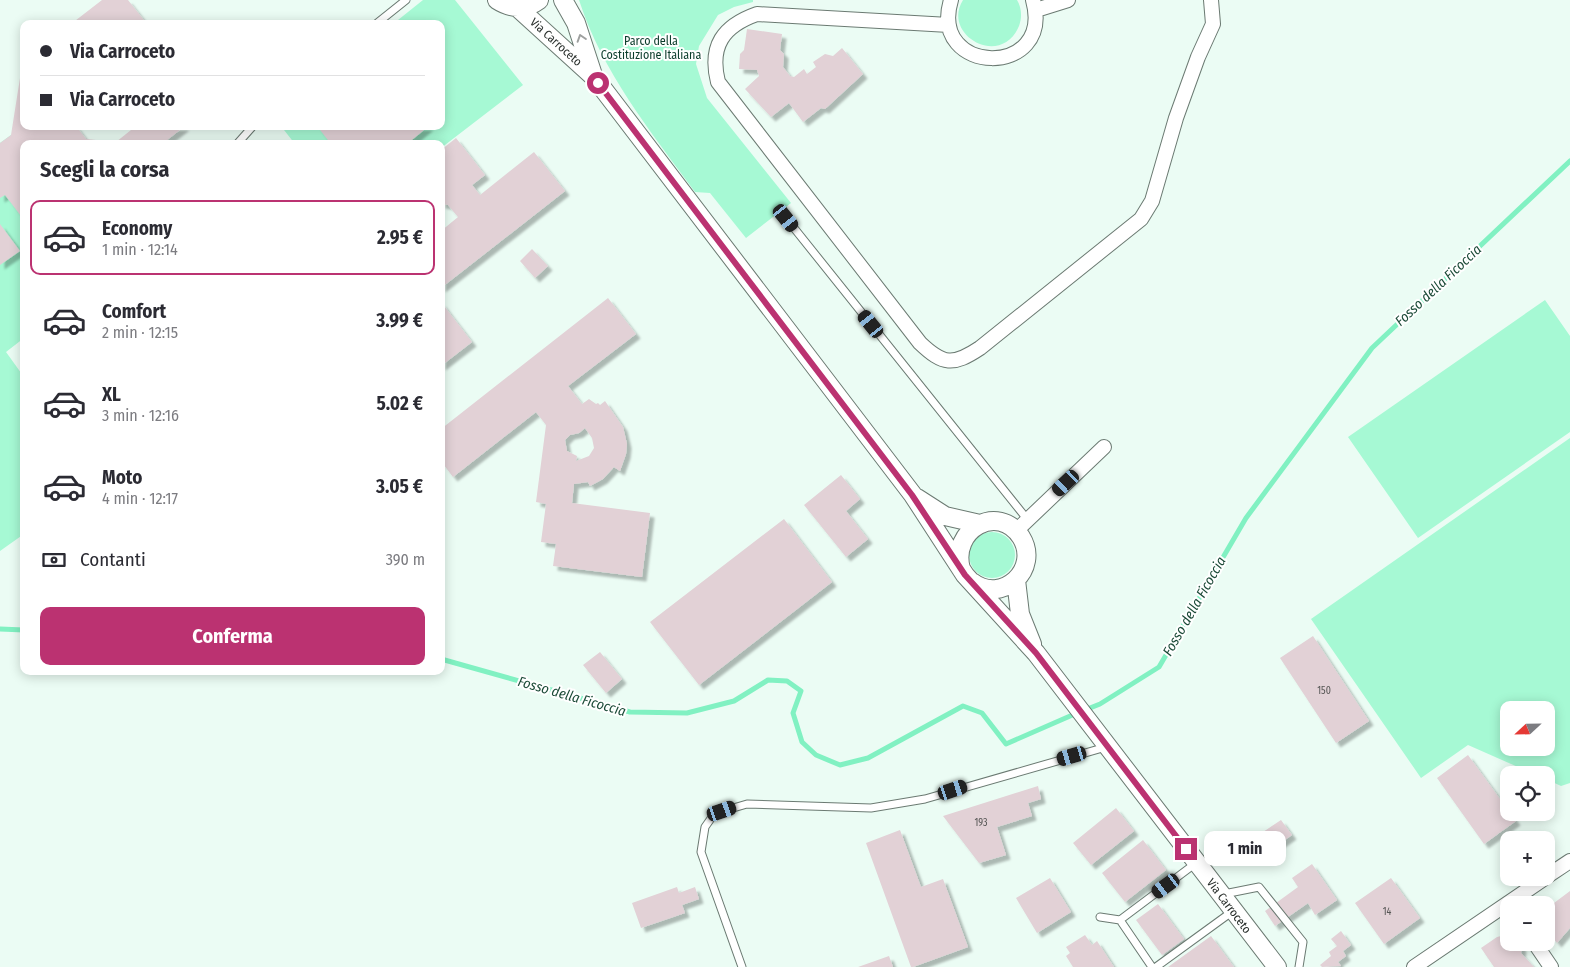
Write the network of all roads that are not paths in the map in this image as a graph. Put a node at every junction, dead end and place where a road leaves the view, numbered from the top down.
1 (406, 0) edge
2 (498, 0) edge
3 (539, 0) edge
4 (563, 0) edge
5 (951, 0) edge
6 (1068, 0) edge
7 (1210, 0) edge
8 (1034, 5) edge
9 (517, 7) junction
10 (381, 20) edge
11 (948, 25) junction
12 (594, 77) junction
13 (249, 130) edge
14 (241, 140) edge
15 (786, 218) dead end
16 (1104, 447) dead end
17 (912, 495) junction
18 (980, 524) junction
19 (1022, 525) junction
20 (965, 575) junction
21 (1016, 580) junction
22 (1036, 653) junction
23 (1108, 746) junction
24 (1570, 861) edge
25 (1197, 863) junction
26 (1555, 871) edge
27 (1534, 886) edge
28 (1221, 894) junction
29 (1520, 896) edge
30 (1500, 910) edge
31 (1234, 911) junction
32 (1100, 917) dead end
33 (1120, 920) junction
34 (1540, 951) edge
35 (742, 967) edge
36 (1154, 967) edge
37 (1277, 967) edge
38 (1299, 967) edge
39 (1414, 967) edge
40 (1551, 967) edge

1 - 10 lane
2 - 9 street, Via Carroceto
3 - 9 street, Via Carroceto
12 -> 4 street, Via Carroceto
5 - 11 street
6 - 8 street
7 - 11 street
8 - 11 street
9 - 12 street, Via Carroceto
12 - 17 street, Via Carroceto
13 - 14 lane
15 - 19 lane
16 - 19 street
17 - 18 street, Via Carroceto
17 - 20 street, Via Carroceto
18 - 19 street, Via Carroceto
18 - 20 street
19 - 21 street
20 - 21 street
20 - 22 street, Via Carroceto
21 - 22 street, Via Carroceto
22 - 23 street, Via Carroceto
23 - 25 street, Via Carroceto
23 - 35 lane
24 - 26 street
25 - 28 street, Via Carroceto
25 - 33 lane
27 - 29 street
28 - 31 street, Via Carroceto
28 - 38 lane
30 - 39 street
31 - 36 lane
31 - 37 street, Via Carroceto
32 - 33 lane
33 - 36 lane
34 - 40 street

